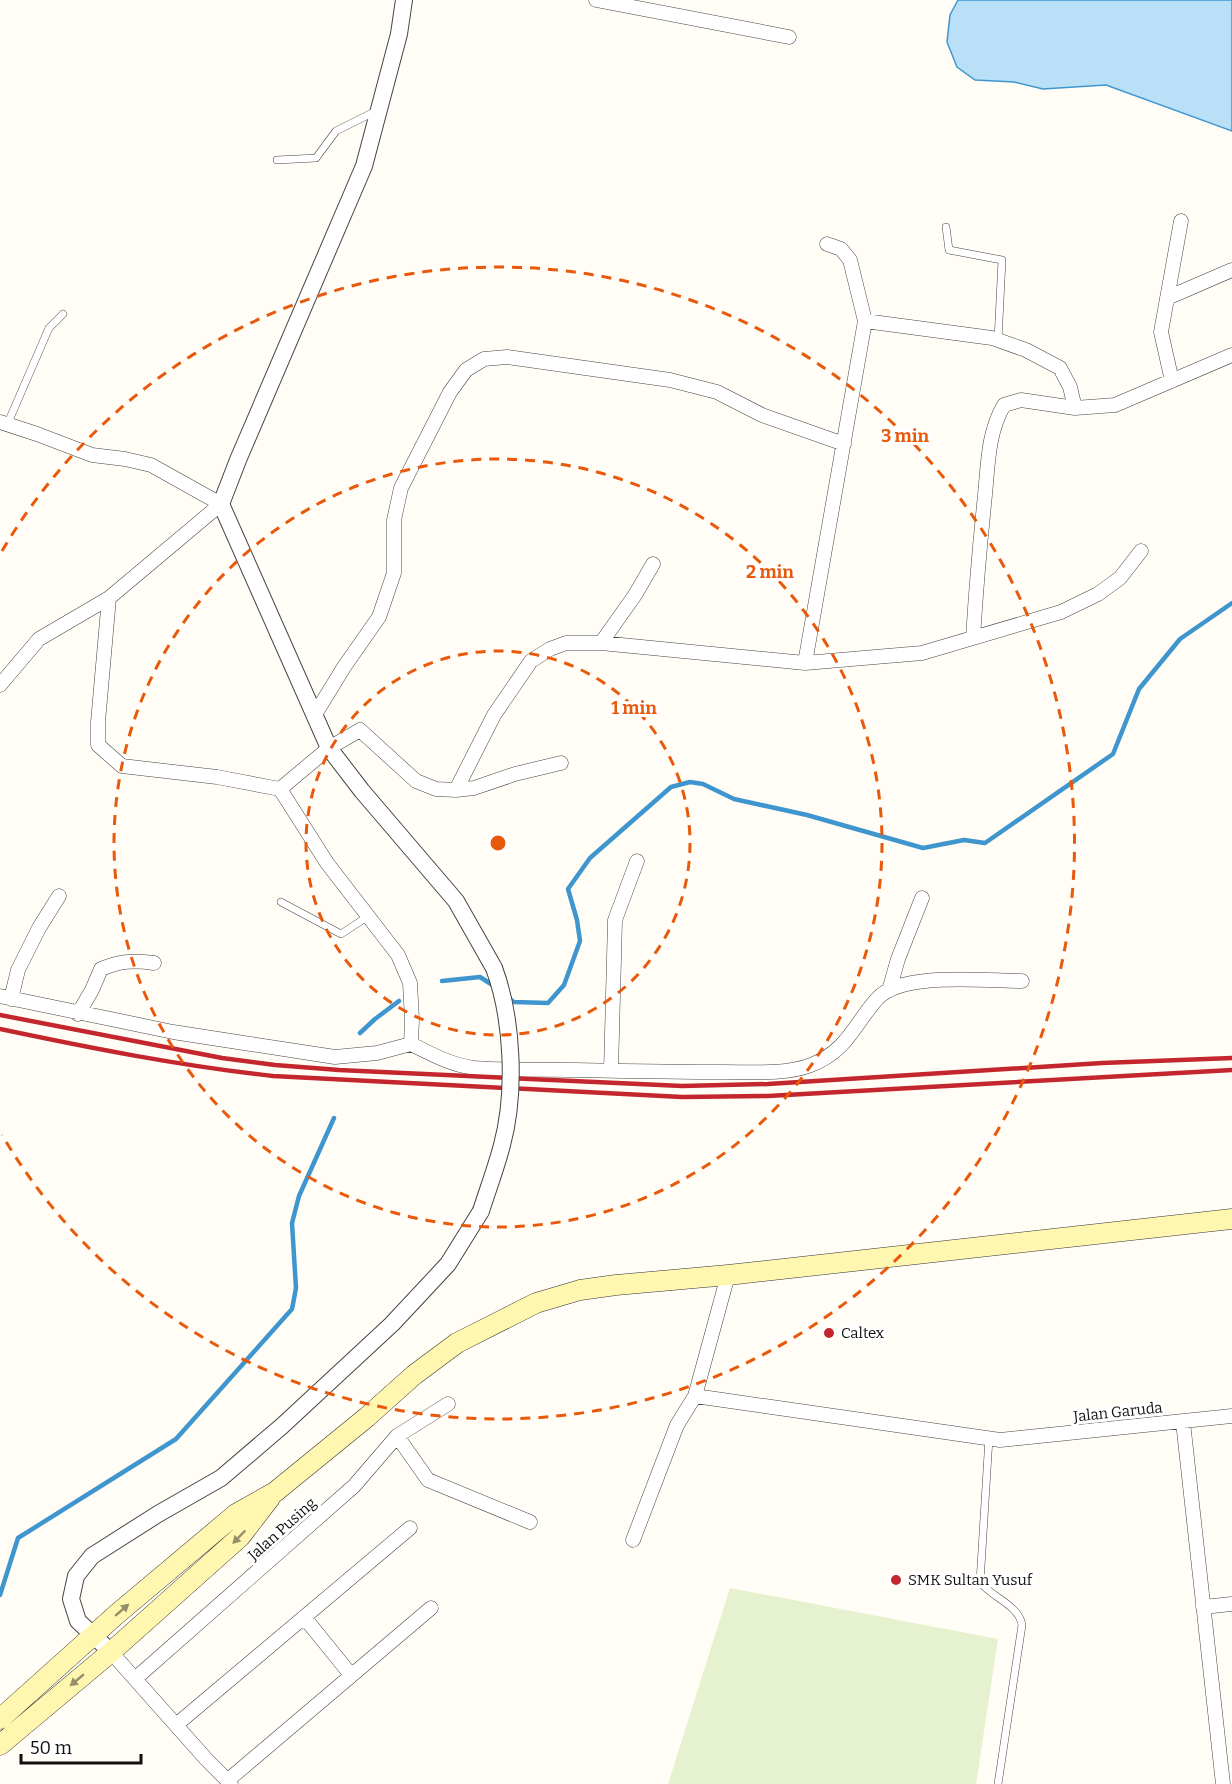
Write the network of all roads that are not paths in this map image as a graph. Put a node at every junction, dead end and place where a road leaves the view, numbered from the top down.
1 (404, 0) edge
2 (596, 0) edge
3 (789, 37) dead end
4 (379, 109) junction
5 (277, 160) dead end
6 (1181, 221) dead end
7 (946, 227) dead end
8 (827, 244) dead end
9 (1232, 270) edge
10 (1167, 298) junction
11 (63, 314) dead end
12 (865, 321) junction
13 (998, 340) junction
14 (1232, 355) edge
15 (1173, 381) junction
16 (1075, 408) junction
17 (4, 423) edge
18 (844, 444) junction
19 (221, 504) junction
20 (1141, 551) dead end
21 (652, 564) dead end
22 (110, 598) junction
23 (973, 638) junction
24 (601, 643) junction
25 (805, 663) junction
26 (0, 685) edge
27 (314, 716) junction
28 (329, 748) junction
29 (561, 763) dead end
30 (280, 789) junction
31 (456, 790) junction
32 (637, 861) dead end
33 (59, 896) dead end
34 (922, 898) dead end
35 (281, 902) dead end
36 (367, 917) junction
37 (154, 963) dead end
38 (1022, 981) dead end
39 (891, 987) junction
40 (5, 998) edge
41 (78, 1014) junction
42 (411, 1044) junction
43 (611, 1071) junction
44 (1232, 1219) edge
45 (728, 1275) junction
46 (695, 1396) junction
47 (448, 1404) dead end
48 (1232, 1416) edge
49 (1183, 1422) junction
50 (397, 1436) junction
51 (989, 1438) junction
52 (275, 1492) junction
53 (530, 1522) dead end
54 (410, 1528) dead end
55 (633, 1540) dead end
56 (1232, 1604) edge
57 (1203, 1607) junction
58 (431, 1608) dead end
59 (304, 1617) junction
60 (94, 1635) junction
61 (111, 1652) junction
62 (351, 1675) junction
63 (136, 1678) junction
64 (0, 1719) edge
65 (176, 1725) junction
66 (1225, 1742) edge
67 (0, 1744) edge
68 (229, 1782) edge
69 (998, 1784) edge
70 (1223, 1784) edge

1 - 4 street
2 - 3 street
4 - 5 lane
4 - 19 street
6 - 10 street
7 - 13 lane
8 - 12 street
9 - 10 street
10 - 15 street
11 - 17 lane
12 - 13 street
12 - 18 street
13 - 16 street
14 - 15 street
15 - 16 street
16 - 23 street
17 - 19 street
18 - 25 street
18 - 27 street
19 - 22 street
19 - 27 street
20 - 23 street
21 - 24 street
22 - 26 street
22 - 30 street
23 - 25 street
24 - 25 street
24 - 31 street
27 - 28 street
28 - 30 street
28 - 31 street
28 - 60 street, bridge
29 - 31 street
30 - 36 street
32 - 43 street
33 - 40 street
34 - 39 street
35 - 36 lane
36 - 42 street
37 - 41 street
38 - 39 street
39 - 43 street
40 - 41 street
41 - 42 street
42 - 43 street
44 - 45 main road
45 - 46 street
45 - 52 main road
46 - 51 street, Jalan Garuda
46 - 55 street
47 - 50 street, Jalan Pusing
48 - 49 street
49 - 51 street, Jalan Garuda
49 - 57 street, Jalan Garuda
50 - 53 street
50 - 63 street, Jalan Pusing
51 - 69 lane
60 -> 52 main road
52 -> 61 main road
54 - 59 street
56 - 57 street
57 - 66 street, Jalan Garuda
58 - 62 street
59 - 62 street
59 - 65 street
60 - 61 street
60 - 64 main road
61 - 63 street
61 -> 67 main road
62 - 68 street
63 - 65 street
65 - 68 street
66 - 70 street, Jalan Garuda

